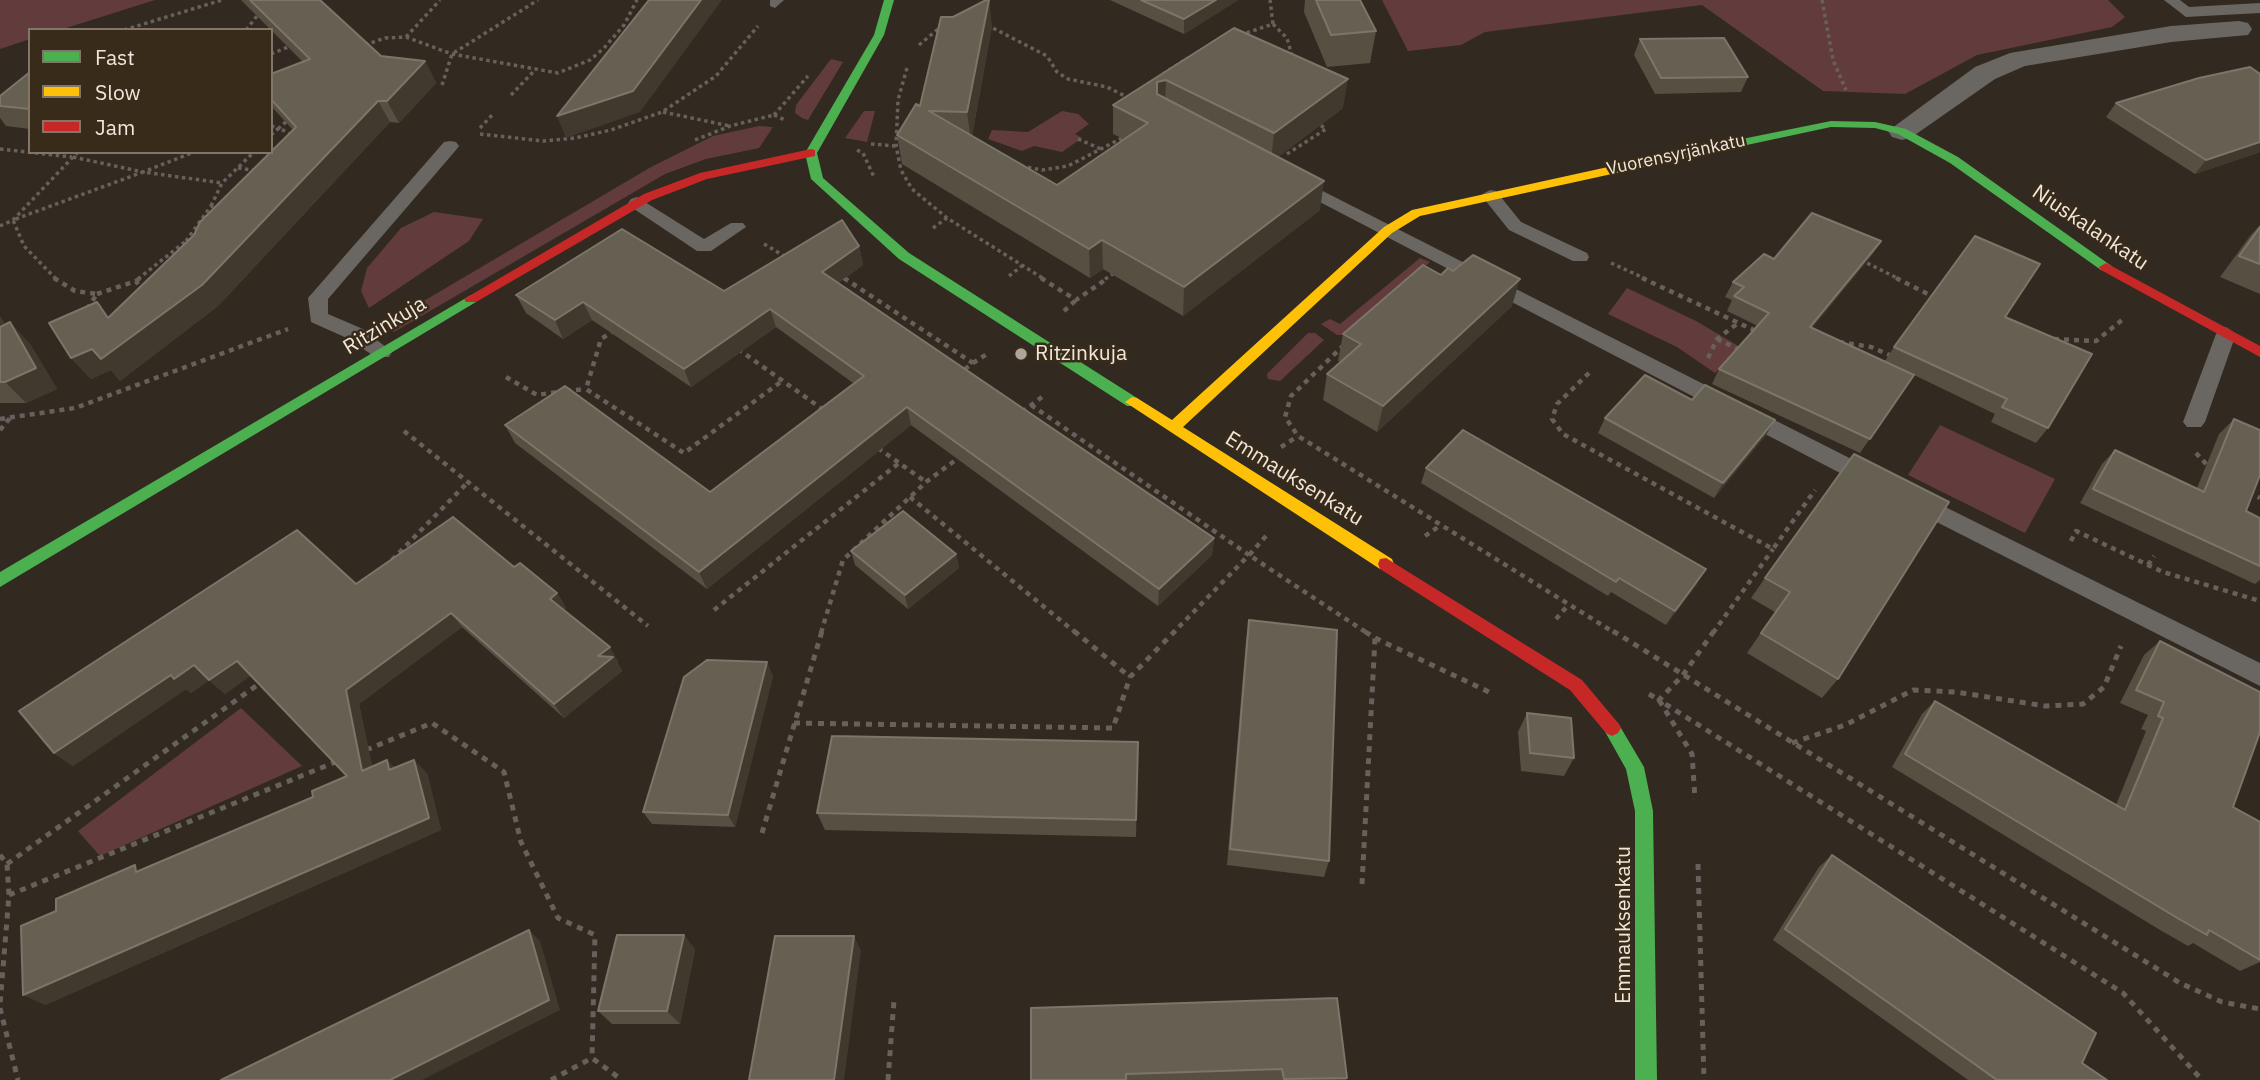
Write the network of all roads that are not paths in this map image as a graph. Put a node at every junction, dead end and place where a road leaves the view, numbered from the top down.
1 (889, 0) edge
2 (2171, 0) edge
3 (2260, 8) edge
4 (2186, 12) junction
5 (2239, 29) dead end
6 (2171, 34) junction
7 (1902, 131) junction
8 (450, 146) dead end
9 (811, 153) junction
10 (1266, 168) edge
11 (1490, 195) junction
12 (637, 203) junction
13 (737, 227) dead end
14 (1388, 229) junction
15 (1580, 257) road end
16 (2226, 334) junction
17 (382, 352) junction
18 (2260, 352) edge
19 (2194, 422) road end
20 (1174, 427) junction
21 (0, 580) edge
22 (2260, 675) edge
23 (1646, 1080) edge

1 - 9 street
2 - 4 lane
3 - 4 lane
4 - 6 lane
5 - 6 street
6 - 7 street
7 - 11 street, Vuorensyrjänkatu
7 - 16 street, Niuskalankatu
8 - 17 lane
9 - 12 street, Ritzinkuja
9 - 20 street, Emmauksenkatu
10 - 14 lane
11 - 14 street, Vuorensyrjänkatu
11 - 15 lane
12 - 13 lane
12 - 17 street, Ritzinkuja
14 - 20 street, Vuorensyrjänkatu
14 - 22 lane
16 - 18 street, Niuskalankatu
16 - 19 lane
17 - 21 street, Ritzinkuja
20 - 23 street, Emmauksenkatu

